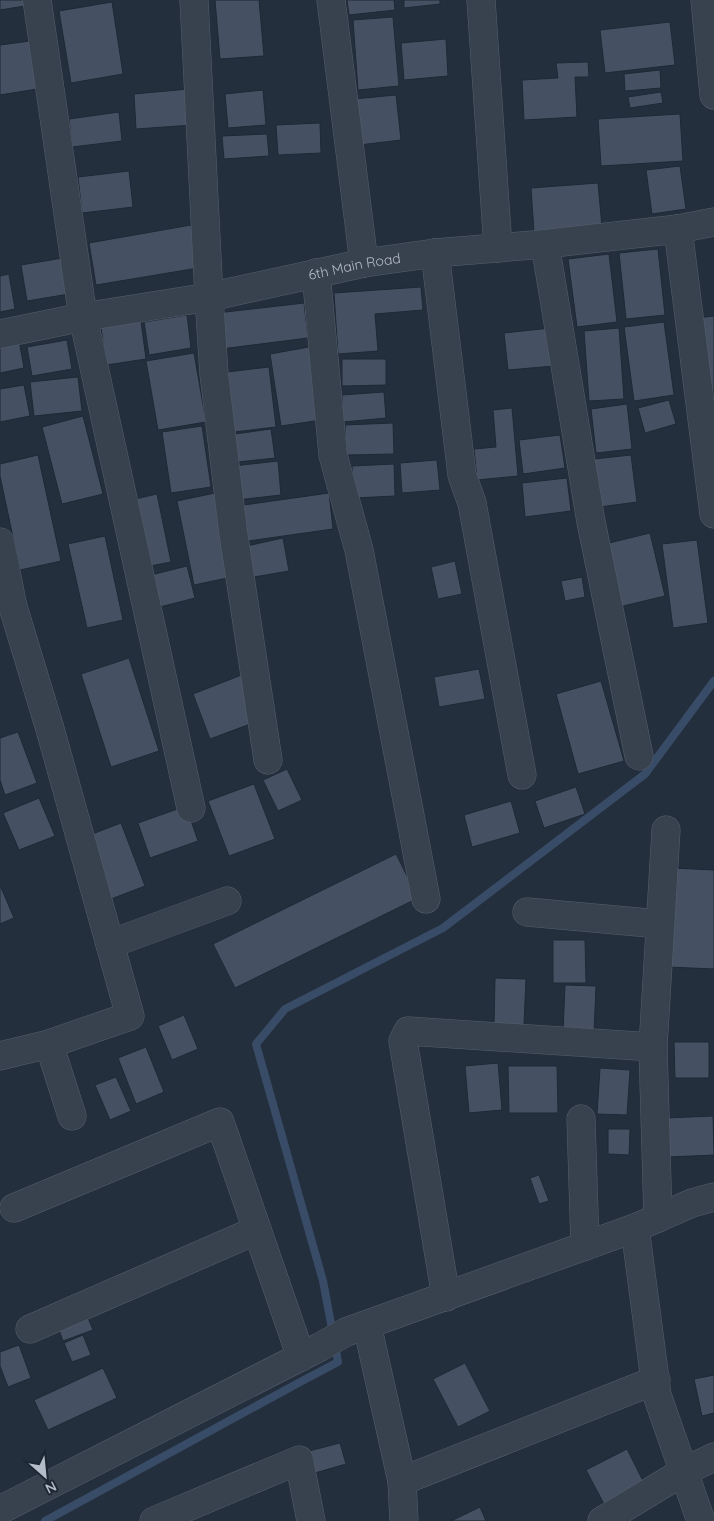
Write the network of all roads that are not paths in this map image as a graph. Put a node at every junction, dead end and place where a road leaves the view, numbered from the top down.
1 (37, 0) edge
2 (194, 0) edge
3 (331, 0) edge
4 (481, 0) edge
5 (705, 0) edge
6 (714, 95) edge
7 (714, 222) edge
8 (678, 229) junction
9 (545, 244) junction
10 (498, 248) junction
11 (435, 253) junction
12 (364, 263) junction
13 (316, 273) junction
14 (209, 297) junction
15 (83, 317) junction
16 (0, 334) edge
17 (714, 514) edge
18 (0, 542) edge
19 (639, 756) dead end
20 (268, 760) dead end
21 (522, 775) dead end
22 (191, 808) dead end
23 (666, 830) dead end
24 (426, 899) dead end
25 (227, 900) dead end
26 (528, 912) dead end
27 (660, 924) junction
28 (110, 944) junction
29 (49, 1044) junction
30 (653, 1047) junction
31 (0, 1056) edge
32 (72, 1116) dead end
33 (581, 1119) dead end
34 (714, 1197) edge
35 (14, 1208) dead end
36 (646, 1223) junction
37 (257, 1230) junction
38 (585, 1246) junction
39 (446, 1296) junction
40 (30, 1329) dead end
41 (356, 1329) junction
42 (310, 1352) junction
43 (656, 1380) junction
44 (714, 1457) edge
45 (683, 1472) junction
46 (402, 1481) junction
47 (0, 1510) edge
48 (154, 1521) edge
49 (311, 1521) edge
50 (404, 1521) edge
51 (602, 1521) edge
52 (701, 1521) edge

1 - 15 street
2 - 14 street
3 - 12 street
4 - 10 street
5 - 6 street
7 - 8 street, 6th Main Road
8 - 9 street, 6th Main Road
8 - 17 street
9 - 10 street, 6th Main Road
9 - 19 street
10 - 11 street, 6th Main Road
11 - 12 street, 6th Main Road
11 - 21 street
12 - 13 street, 6th Main Road
13 - 14 street, 6th Main Road
13 - 24 street
14 - 15 street, 6th Main Road
14 - 20 street
15 - 16 street, 6th Main Road
15 - 22 street
18 - 28 street
23 - 27 street
25 - 28 street
26 - 27 street
27 - 30 street
28 - 29 street
29 - 31 street
29 - 32 street
30 - 36 street
30 - 39 street
33 - 38 street
34 - 36 street
35 - 37 street
36 - 38 street
36 - 43 street
37 - 40 street
37 - 42 street
38 - 39 street
39 - 41 street
41 - 42 street
41 - 46 street
42 - 47 street
43 - 45 street
43 - 46 street
44 - 45 street
45 - 51 street
45 - 52 street
46 - 50 street
48 - 49 street

